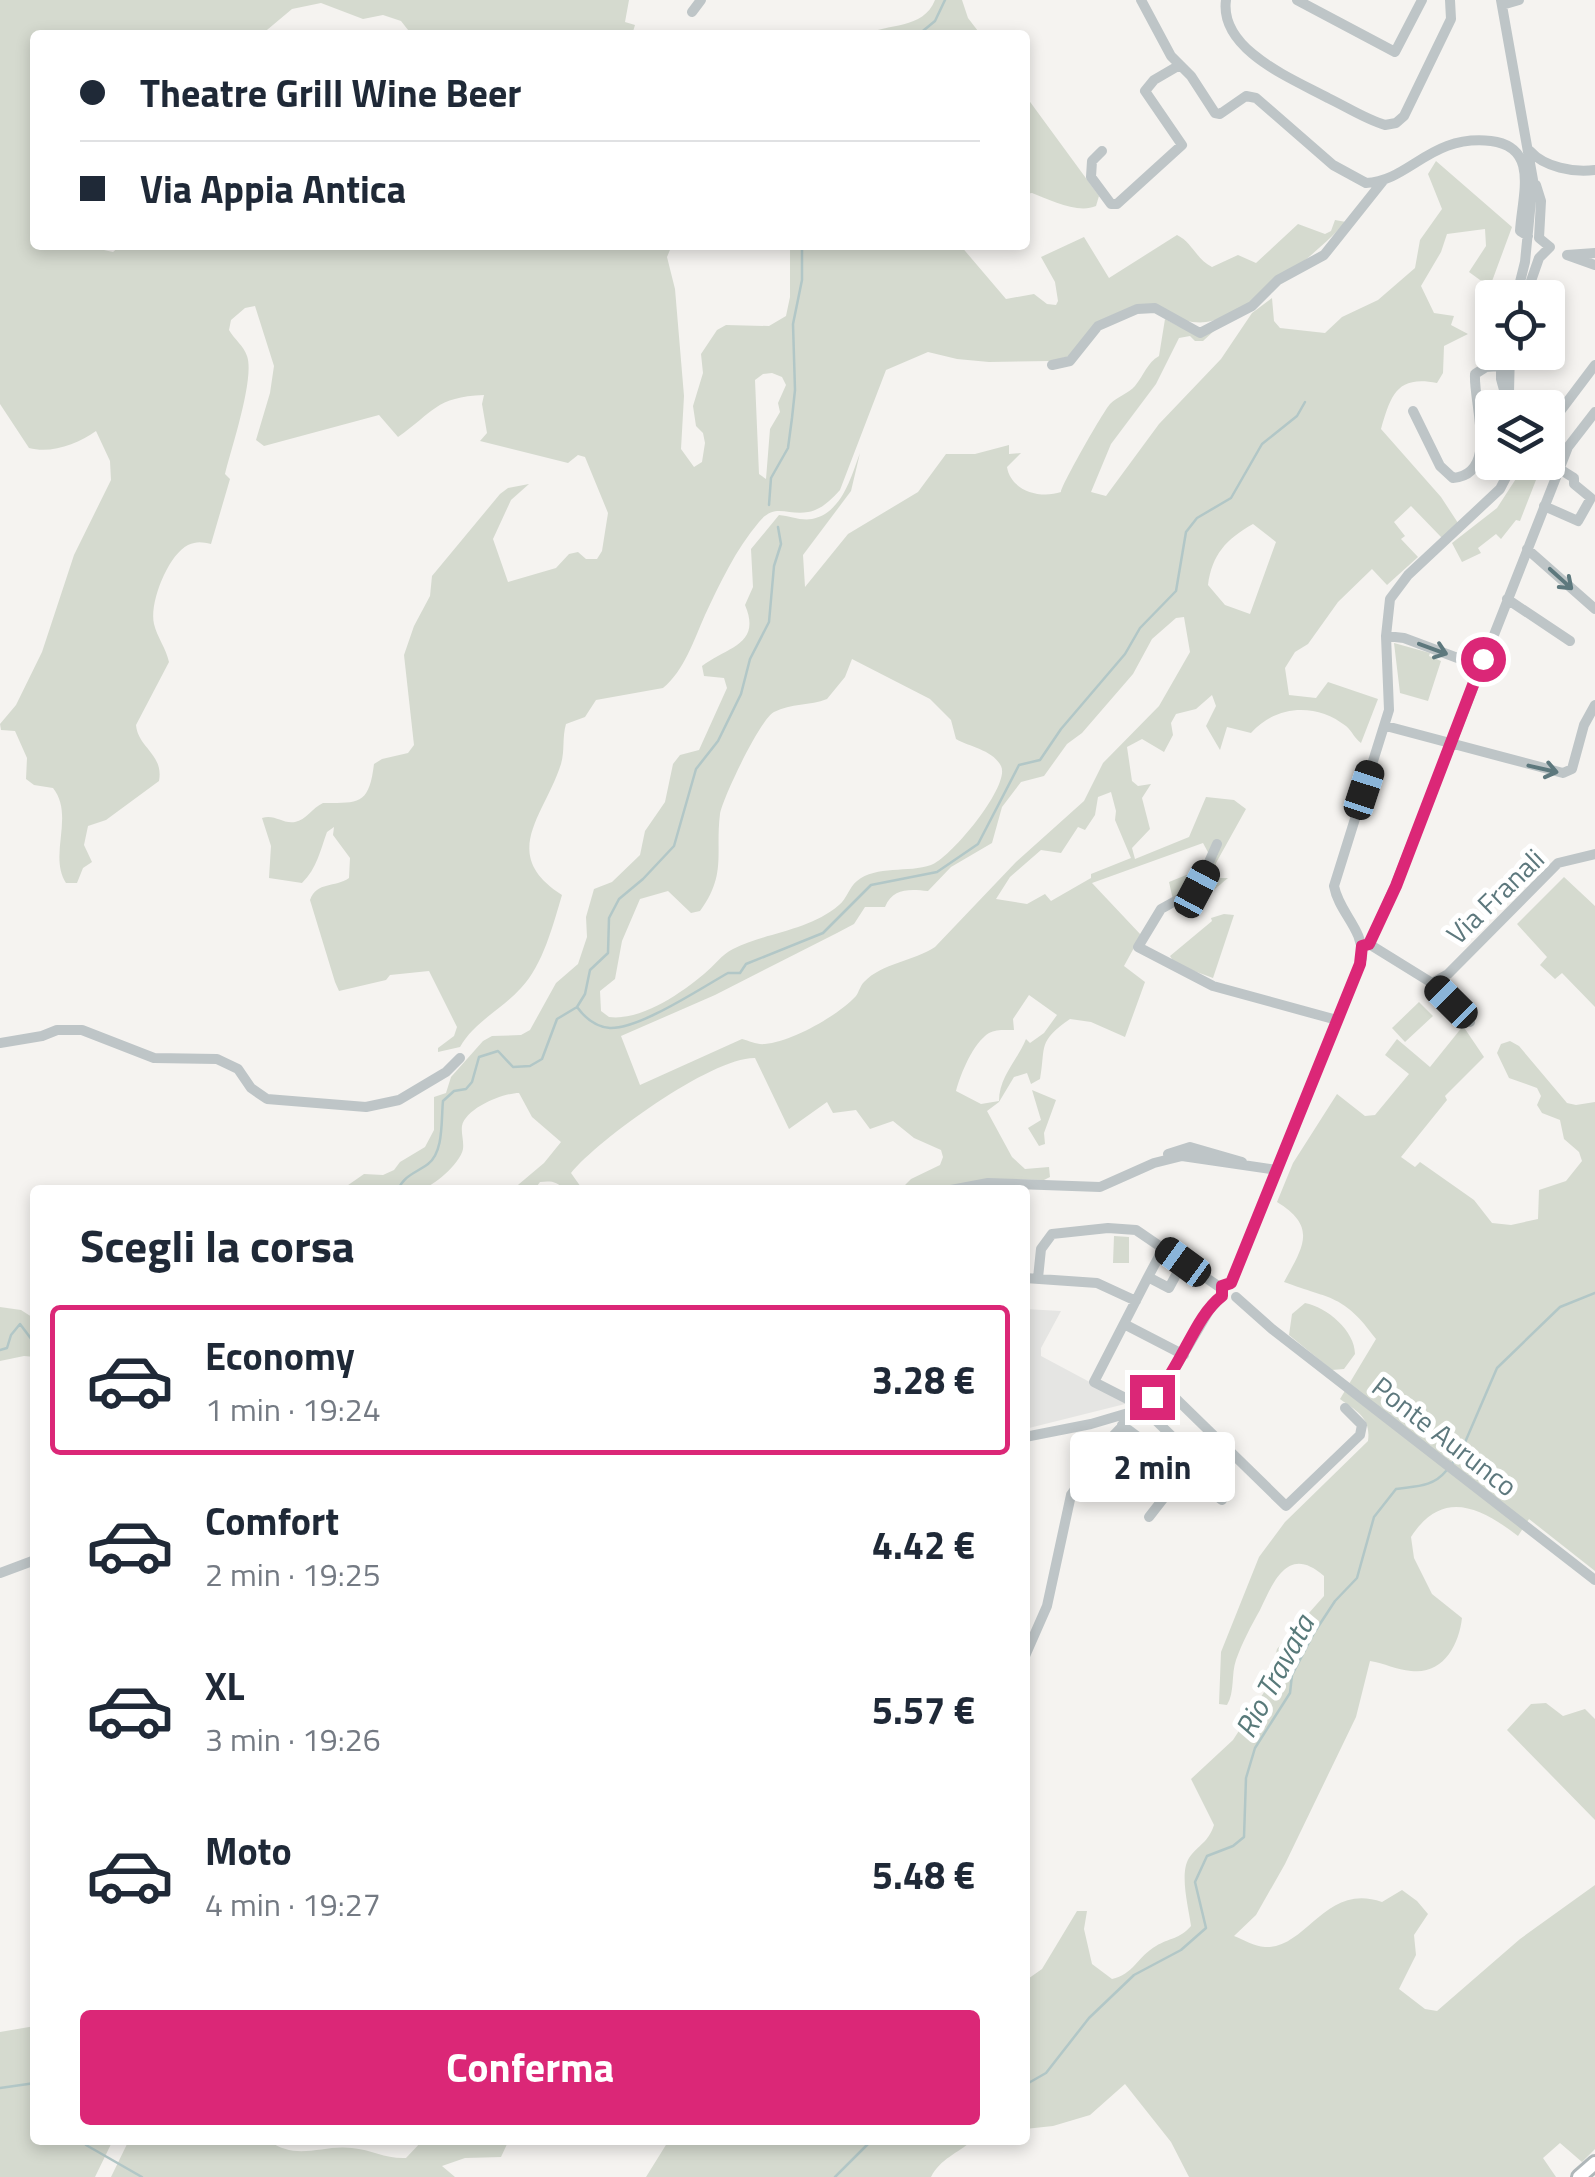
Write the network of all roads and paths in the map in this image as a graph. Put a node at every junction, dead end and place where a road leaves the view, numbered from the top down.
1 (701, 0) edge
2 (1141, 0) edge
3 (1297, 0) edge
4 (1422, 0) edge
5 (1450, 0) edge
6 (1520, 0) edge
7 (1501, 2) edge
8 (1223, 3) edge
9 (692, 12) dead end
10 (1178, 66) junction
11 (1526, 146) junction
12 (1102, 151) dead end
13 (1595, 170) edge
14 (1386, 178) junction
15 (1533, 180) junction
16 (1528, 236) junction
17 (1550, 247) junction
18 (1595, 250) edge
19 (1595, 265) edge
20 (1519, 280) edge
21 (1531, 280) edge
22 (1052, 365) dead end
23 (1595, 365) edge
24 (1482, 370) edge
25 (1565, 405) edge
26 (1414, 411) dead end
27 (1594, 414) edge
28 (1565, 454) edge
29 (1565, 472) edge
30 (1506, 480) edge
31 (1554, 480) edge
32 (1544, 506) junction
33 (1527, 549) junction
34 (1507, 599) junction
35 (1595, 609) edge
36 (1386, 636) junction
37 (1570, 641) dead end
38 (1480, 666) junction
39 (1595, 705) edge
40 (1386, 726) junction
41 (1449, 744) junction
42 (1218, 844) dead end
43 (1595, 854) edge
44 (1364, 948) junction
45 (1432, 983) junction
46 (1338, 1020) junction
47 (1470, 1022) dead end
48 (0, 1043) edge
49 (460, 1058) dead end
50 (1276, 1170) junction
51 (977, 1185) edge
52 (1164, 1248) junction
53 (1183, 1262) junction
54 (1148, 1277) junction
55 (1030, 1278) edge
56 (1038, 1278) junction
57 (1225, 1289) junction
58 (1136, 1301) junction
59 (1124, 1324) junction
60 (1184, 1355) junction
61 (1163, 1386) junction
62 (1138, 1408) junction
63 (1345, 1408) dead end
64 (1122, 1426) junction
65 (1030, 1436) edge
66 (1183, 1448) dead end
67 (1184, 1472) junction
68 (1222, 1500) dead end
69 (1149, 1516) dead end
70 (30, 1562) edge
71 (0, 1573) edge
72 (1595, 1580) edge
73 (1030, 1645) edge
74 (1595, 2163) edge
75 (1579, 2177) edge

1 - 9 street
2 - 10 street
3 - 4 street
5 - 8 street
6 - 7 street
7 - 11 street
10 - 12 street
10 - 14 street
11 - 13 street
11 - 15 street
14 - 16 street
14 - 22 street
15 - 16 street
15 - 17 street
16 - 20 street
17 - 18 street
17 - 21 street
18 - 19 street
23 - 25 street
24 - 26 street
27 - 28 street
29 - 32 street
30 - 36 street
31 - 32 street
32 - 33 street
33 - 34 street
33 -> 35 street
34 - 37 street
34 - 38 street
36 -> 38 street
36 - 40 street
38 - 41 street
41 -> 39 street
40 - 41 street
40 - 44 street
41 - 44 street
42 - 46 street
43 - 45 street, Via Franali
44 - 45 street
44 - 46 street
45 - 47 street
46 - 50 street
48 - 49 street
50 - 51 street
50 - 57 street
52 - 53 street
52 - 54 street
52 - 56 street
53 - 54 street
53 - 57 street
54 - 58 street
55 - 56 street
56 - 58 street
57 - 60 street
57 - 72 street, Ponte Aurunco
58 - 59 street
59 - 60 street
59 - 62 street
60 - 61 street
61 - 62 street
61 - 63 street
62 - 64 street
62 - 65 street
62 - 66 street
64 - 67 street
64 - 73 street
67 - 68 street
67 - 69 street
70 - 71 street
74 - 75 main road

